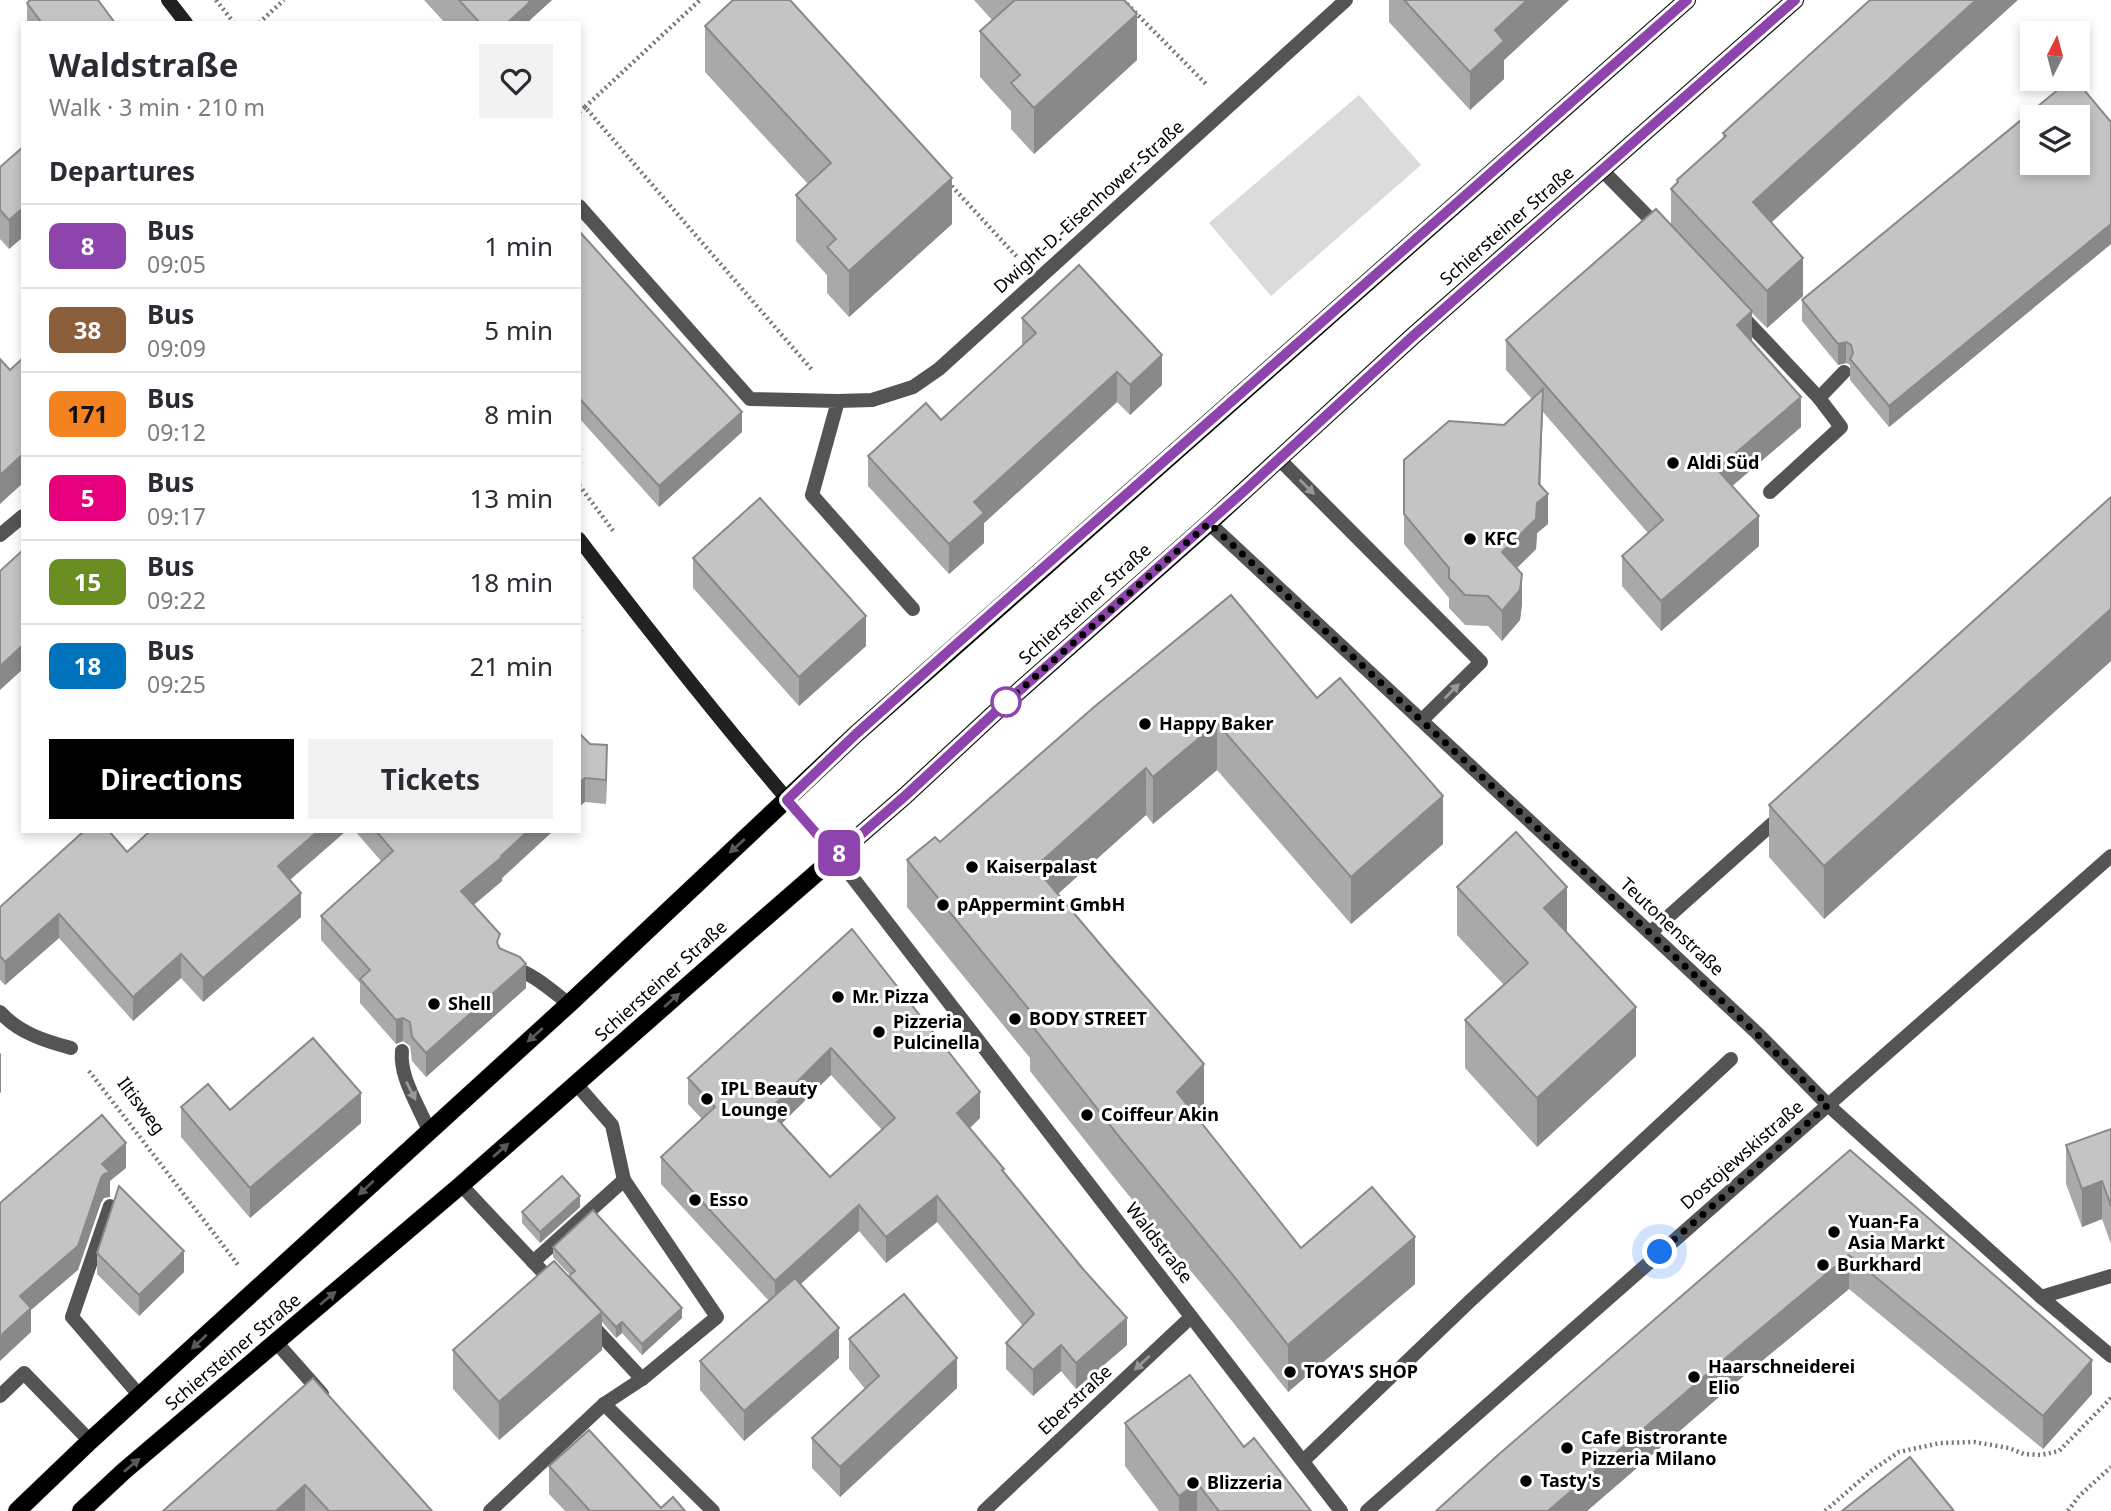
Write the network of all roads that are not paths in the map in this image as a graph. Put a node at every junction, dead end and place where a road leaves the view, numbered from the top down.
1 (168, 0) edge
2 (1346, 0) edge
3 (1687, 0) edge
4 (1795, 0) edge
5 (184, 21) edge
6 (1603, 171) junction
7 (581, 208) edge
8 (1668, 238) edge
9 (1731, 304) edge
10 (1844, 372) dead end
11 (1819, 398) junction
12 (838, 401) junction
13 (1279, 459) junction
14 (1770, 492) dead end
15 (21, 518) edge
16 (1209, 523) junction
17 (0, 535) edge
18 (581, 542) edge
19 (913, 608) dead end
20 (1422, 720) junction
21 (787, 800) junction
22 (1793, 805) edge
23 (836, 856) junction
24 (2111, 856) edge
25 (1650, 933) junction
26 (506, 965) edge
27 (569, 1004) junction
28 (0, 1012) edge
29 (71, 1048) road end
30 (402, 1051) dead end
31 (1731, 1059) dead end
32 (577, 1085) junction
33 (1828, 1105) junction
34 (429, 1131) junction
35 (624, 1180) junction
36 (461, 1185) junction
37 (110, 1206) edge
38 (533, 1262) junction
39 (2111, 1276) edge
40 (560, 1291) edge
41 (2041, 1297) junction
42 (578, 1310) edge
43 (1191, 1317) junction
44 (276, 1342) junction
45 (2111, 1356) edge
46 (642, 1379) junction
47 (0, 1396) edge
48 (140, 1396) junction
49 (328, 1401) edge
50 (604, 1404) junction
51 (90, 1441) junction
52 (1303, 1461) junction
53 (17, 1511) edge
54 (81, 1511) edge
55 (490, 1511) edge
56 (713, 1511) edge
57 (984, 1511) edge
58 (1341, 1511) edge
59 (1367, 1511) edge

1 - 5 street
2 - 12 street, Dwight-D.-Eisenhower-Straße
3 - 21 main road, Schiersteiner Straße
4 - 6 main road, Schiersteiner Straße
6 - 8 street
6 - 13 main road, Schiersteiner Straße
7 - 12 street, Dwight-D.-Eisenhower-Straße
9 - 11 street
10 - 11 street
11 - 14 street
12 - 19 street
13 - 16 main road, Schiersteiner Straße
13 - 20 street
15 - 17 street
16 - 20 street, Teutonenstraße
16 - 23 main road, Schiersteiner Straße
18 - 21 street, Waldstraße
20 - 25 street, Teutonenstraße
21 - 23 street, Waldstraße
21 -> 27 main road, Schiersteiner Straße
22 - 25 street
32 -> 23 main road, Schiersteiner Straße
23 - 43 street, Waldstraße
24 - 33 street, Dostojewskistraße
25 - 33 street, Teutonenstraße
26 - 27 street
27 -> 34 main road, Schiersteiner Straße
28 - 29 street
30 -> 34 street
31 - 52 street
32 - 35 street
36 -> 32 main road, Schiersteiner Straße
33 - 41 street, Teutonenstraße
33 - 59 street, Dostojewskistraße
34 -> 48 main road, Schiersteiner Straße
35 - 38 street
35 - 46 street
36 - 38 street
44 -> 36 main road, Schiersteiner Straße
37 - 48 street
38 - 40 street
39 - 41 street
41 - 45 street, Teutonenstraße
42 - 46 street
43 - 52 street, Waldstraße
43 -> 57 street, Eberstraße
44 - 49 street
54 -> 44 main road, Schiersteiner Straße
46 - 50 street
47 - 51 street
48 - 51 main road, Schiersteiner Straße
50 - 55 street
50 - 56 street
51 - 53 main road, Schiersteiner Straße
52 - 58 street, Waldstraße

